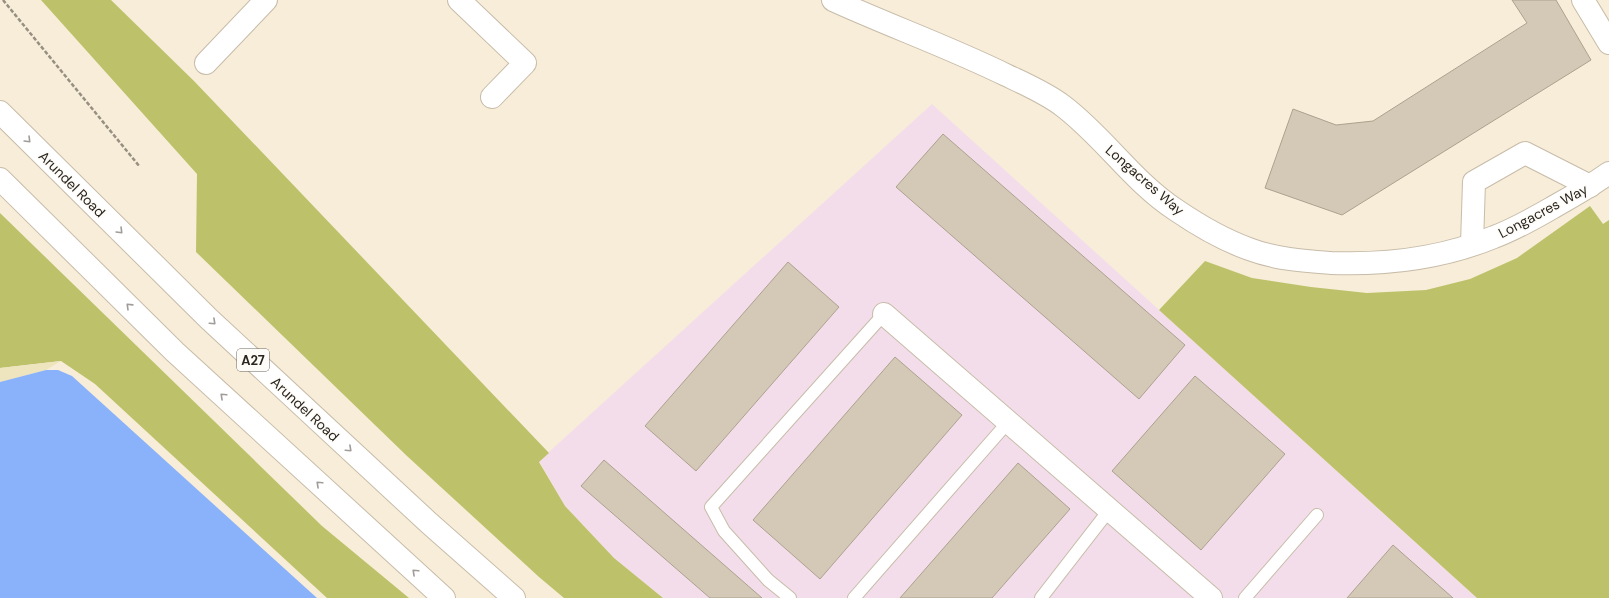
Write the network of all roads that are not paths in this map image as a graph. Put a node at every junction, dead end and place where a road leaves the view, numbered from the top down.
1 (266, 0) edge
2 (459, 0) edge
3 (833, 0) edge
4 (1583, 0) edge
5 (1609, 43) edge
6 (206, 63) dead end
7 (492, 97) dead end
8 (0, 112) edge
9 (1609, 173) edge
10 (0, 179) edge
11 (1590, 186) junction
12 (1472, 244) junction
13 (884, 314) joint
14 (1009, 421) junction
15 (1110, 509) junction
16 (1317, 515) dead end
17 (444, 598) edge
18 (514, 598) edge
19 (790, 598) edge
20 (854, 598) edge
21 (1041, 598) edge
22 (1211, 598) edge
23 (1246, 598) edge

1 - 6 main road
2 - 7 main road
3 - 12 main road, Longacres Way
4 - 5 main road
8 -> 18 main road, Arundel Road / A27
9 - 11 main road, Longacres Way
17 -> 10 main road
11 - 12 main road, Longacres Way
11 - 12 main road
13 - 14 main road
13 - 19 lane
14 - 15 main road
14 - 20 lane
15 - 21 lane
15 - 22 main road
16 - 23 lane

